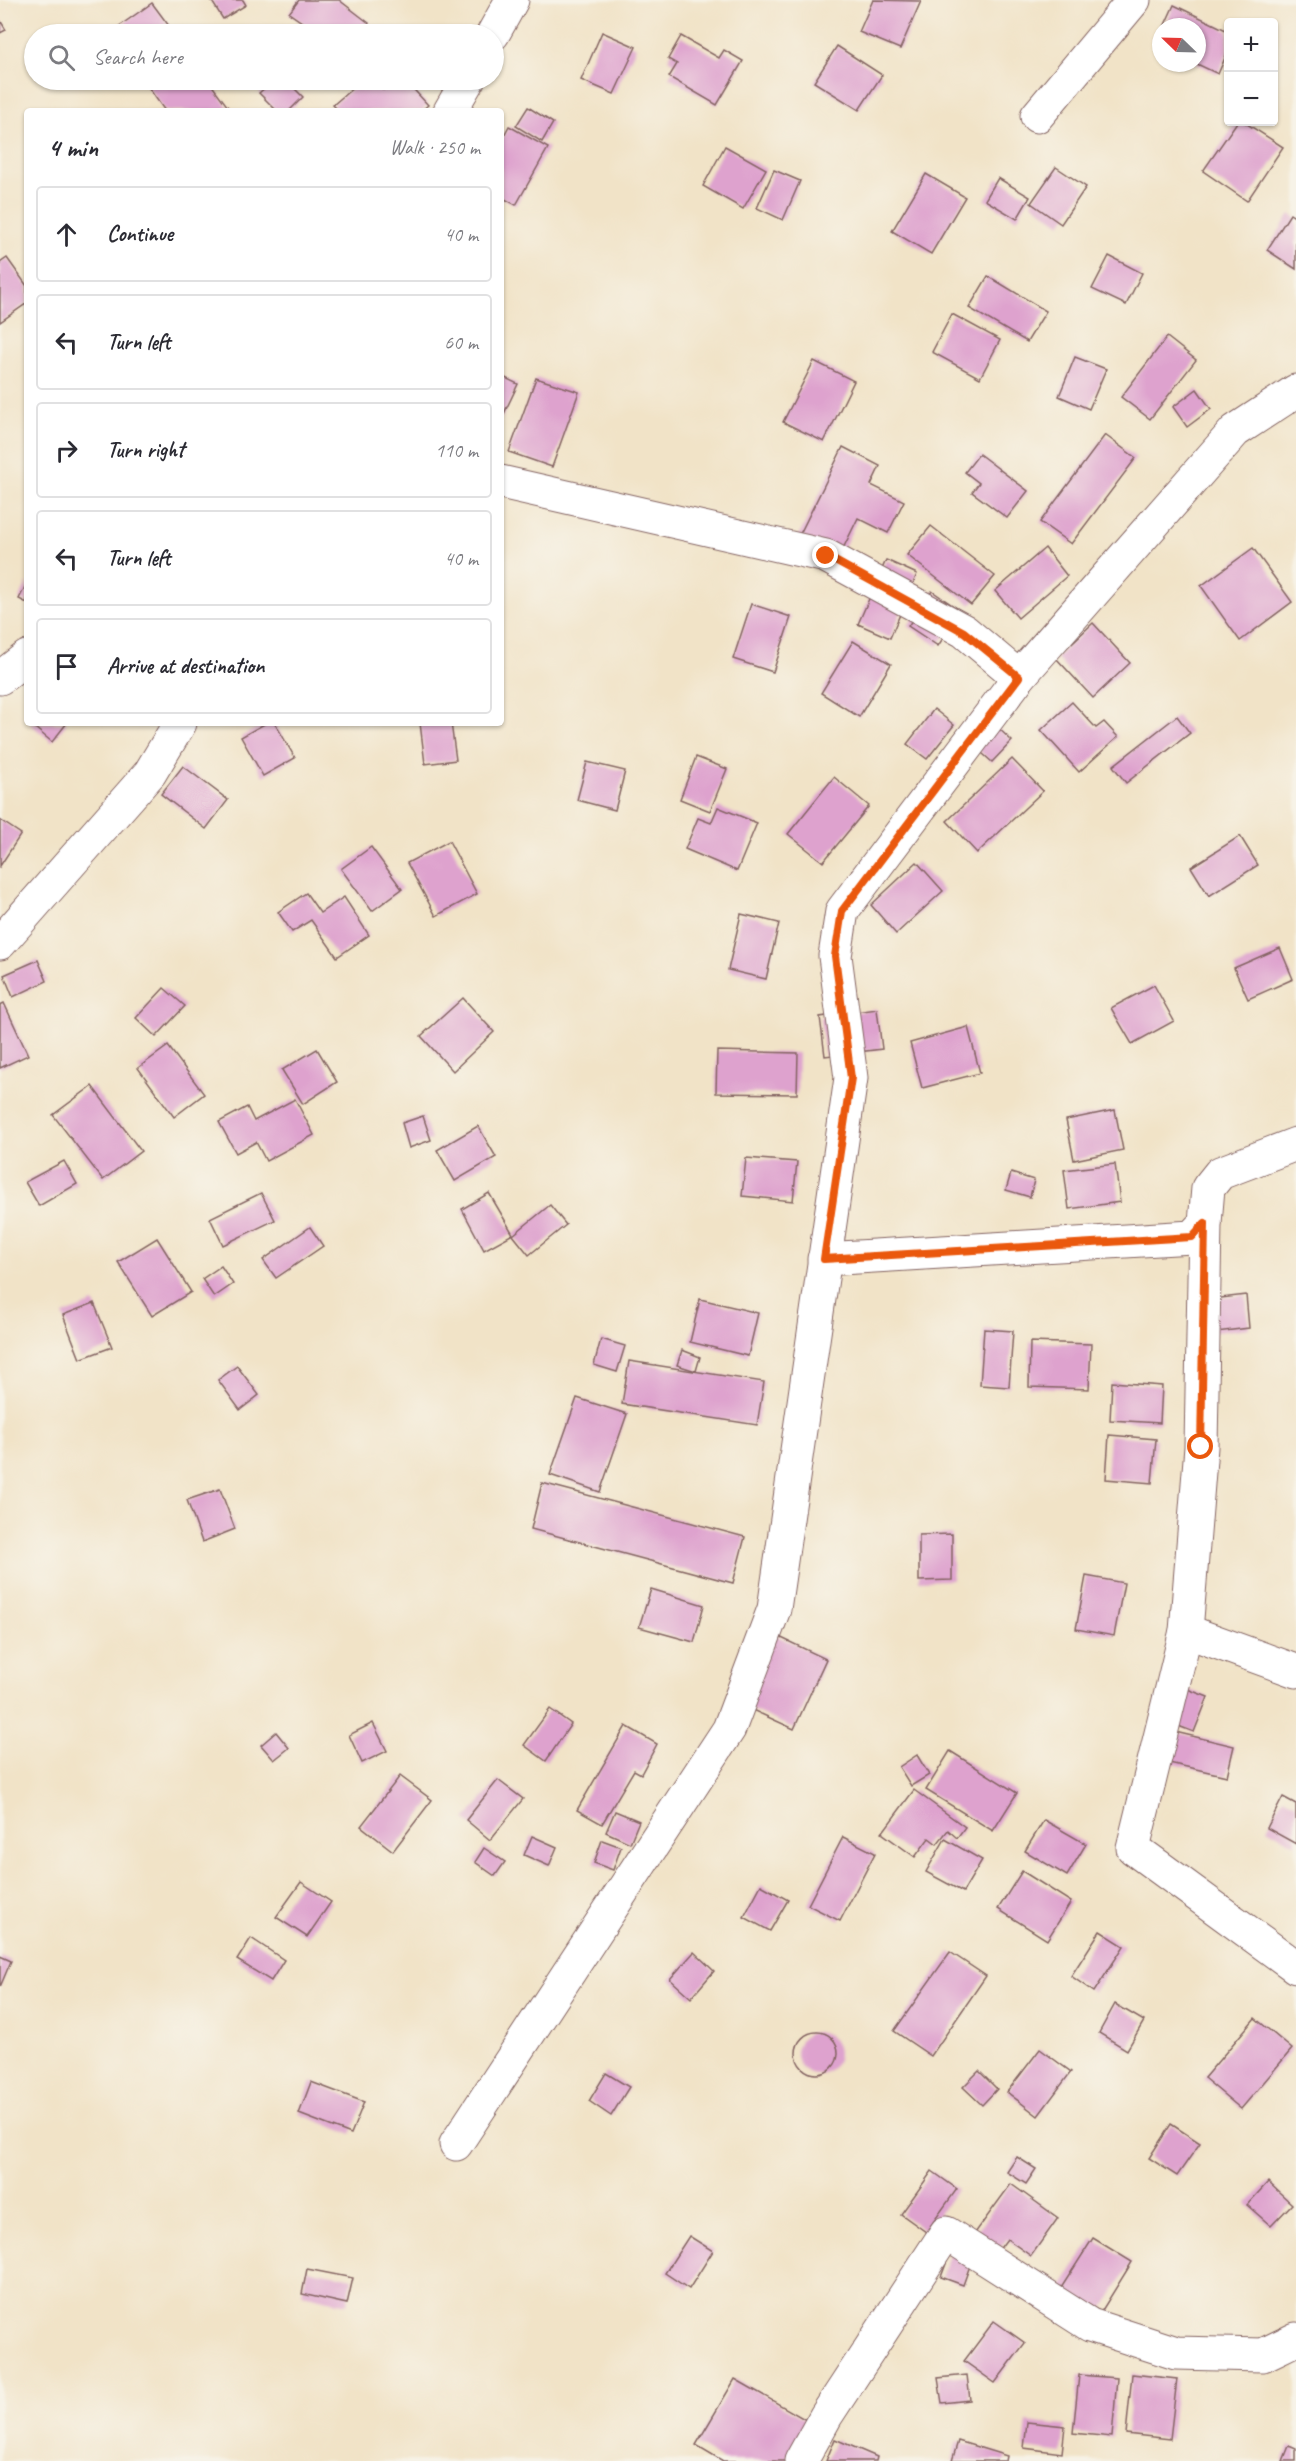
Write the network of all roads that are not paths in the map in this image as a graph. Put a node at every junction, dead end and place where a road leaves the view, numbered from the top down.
1 (512, 0) edge
2 (1134, 0) edge
3 (499, 24) edge
4 (462, 90) edge
5 (452, 108) edge
6 (1037, 116) dead end
7 (1296, 391) edge
8 (504, 483) edge
9 (24, 659) edge
10 (1019, 677) junction
11 (0, 678) edge
12 (178, 726) edge
13 (0, 943) edge
14 (1296, 1144) edge
15 (1205, 1223) junction
16 (824, 1259) junction
17 (1186, 1631) junction
18 (1296, 1671) edge
19 (1296, 1967) edge
20 (456, 2144) dead end
21 (1296, 2339) edge
22 (801, 2461) edge

1 - 3 street
2 - 6 street
4 - 5 street
7 - 10 street
8 - 10 street
9 - 11 street
10 - 16 street
12 - 13 street
14 - 15 street
15 - 16 street
15 - 17 street
16 - 20 street
17 - 18 street
17 - 19 street
21 - 22 street

